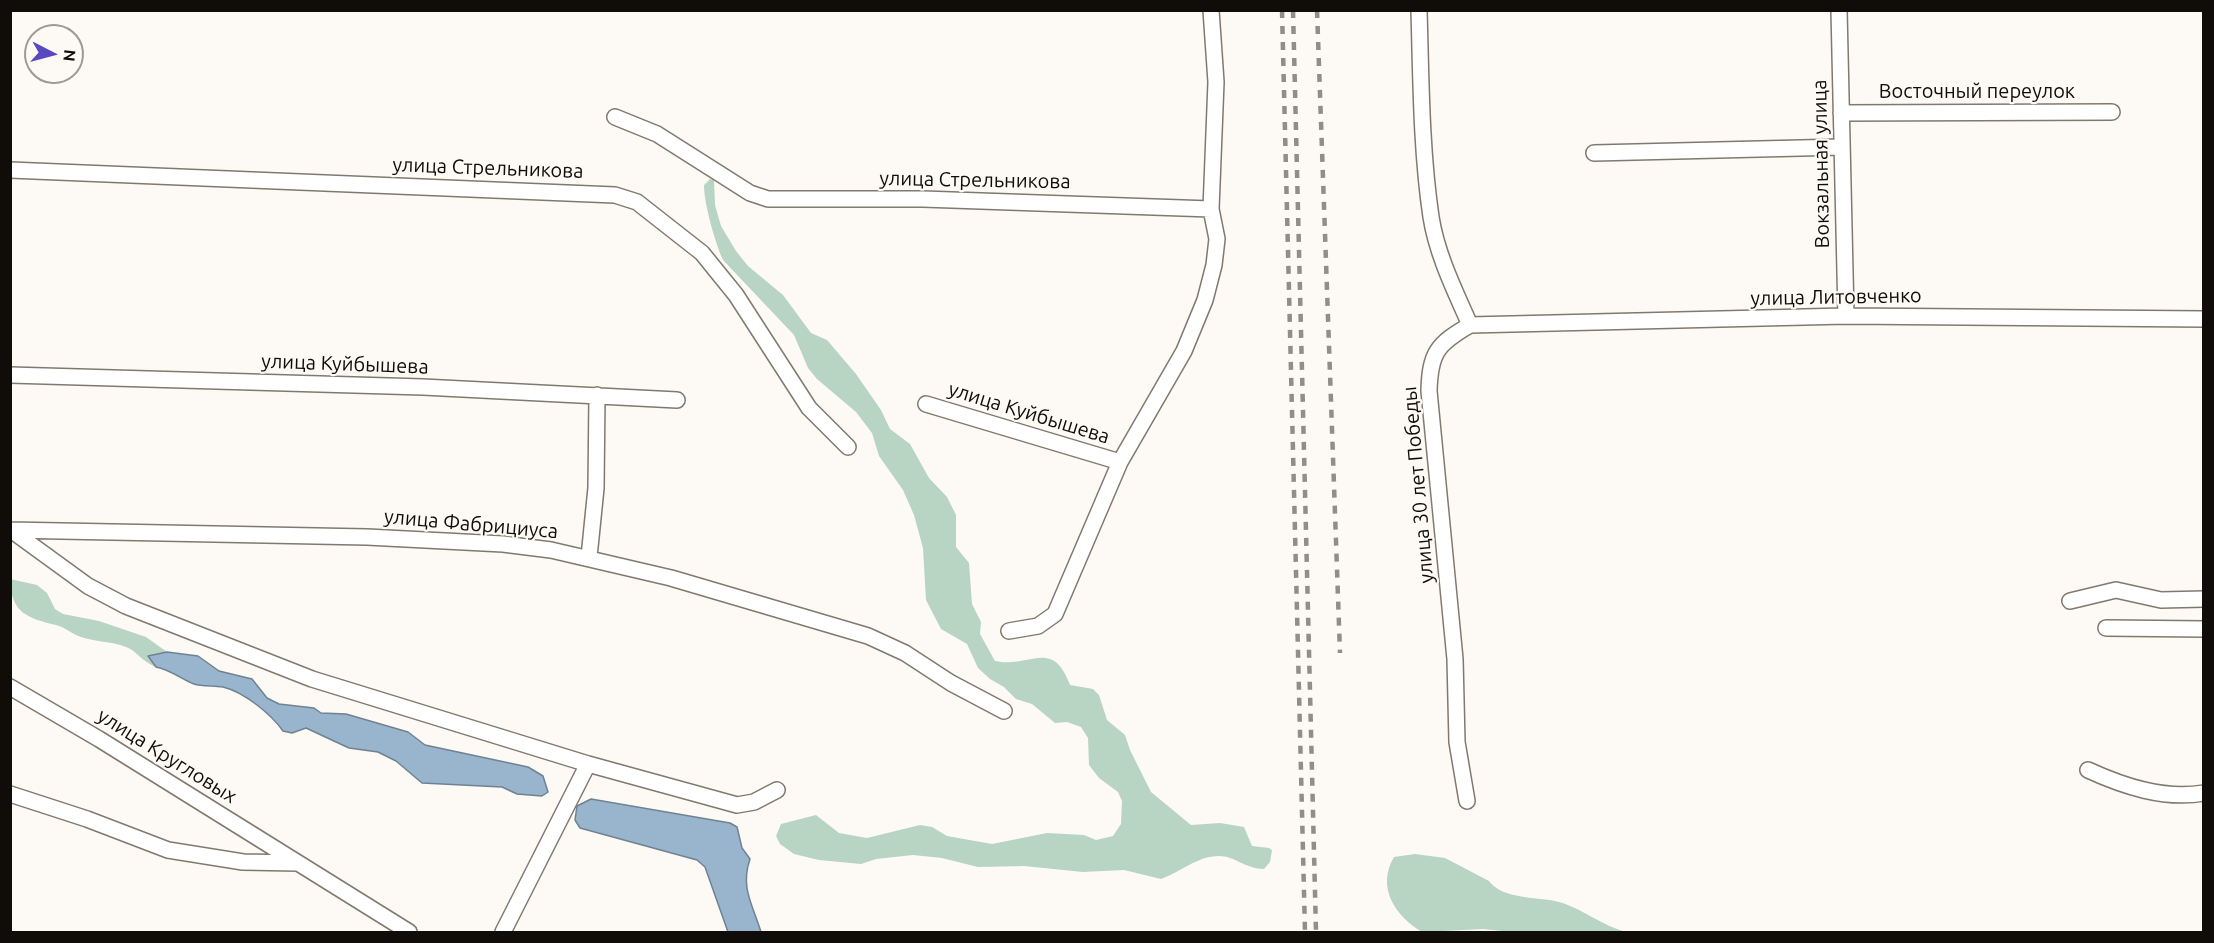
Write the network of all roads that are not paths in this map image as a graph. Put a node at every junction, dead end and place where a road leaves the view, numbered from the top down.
1 (1211, 10) edge
2 (1419, 10) edge
3 (1839, 10) edge
4 (2112, 112) dead end
5 (1842, 113) junction
6 (615, 117) dead end
7 (1842, 147) junction
8 (1594, 153) dead end
9 (10, 170) edge
10 (1211, 209) junction
11 (1846, 316) junction
12 (2204, 319) edge
13 (1470, 325) junction
14 (10, 375) edge
15 (597, 395) junction
16 (677, 400) dead end
17 (926, 404) dead end
18 (848, 447) dead end
19 (1120, 462) junction
20 (11, 530) edge
21 (589, 558) junction
22 (2204, 599) edge
23 (2070, 601) dead end
24 (2106, 627) dead end
25 (2204, 629) edge
26 (1009, 631) dead end
27 (10, 687) edge
28 (1004, 711) dead end
29 (588, 764) junction
30 (2088, 770) dead end
31 (777, 790) dead end
32 (2204, 793) edge
33 (10, 794) edge
34 (1467, 801) dead end
35 (299, 863) junction
36 (409, 933) edge
37 (503, 933) edge

1 - 10 street
2 - 13 street
3 - 5 street, Вокзальная улица
4 - 5 street, Восточный переулок
5 - 7 street, Вокзальная улица
6 - 10 street, улица Стрельникова
7 - 8 street
7 - 11 street, Вокзальная улица
9 - 18 street, улица Стрельникова
10 - 19 street
11 - 12 street, улица Литовченко
11 - 13 street, улица Литовченко
13 - 34 street, улица 30 лет Победы
14 - 15 street, улица Куйбышева
15 - 16 street, улица Куйбышева
15 - 21 street
17 - 19 street, улица Куйбышева
19 - 26 street
20 - 21 street, улица Фабрициуса
20 - 29 street, улица Фабрициуса
21 - 28 street, улица Фабрициуса
22 - 23 street
24 - 25 street
27 - 35 street, улица Кругловых
29 - 31 street, улица Фабрициуса
29 - 37 street
30 - 32 street
33 - 35 street
35 - 36 street, улица Кругловых

